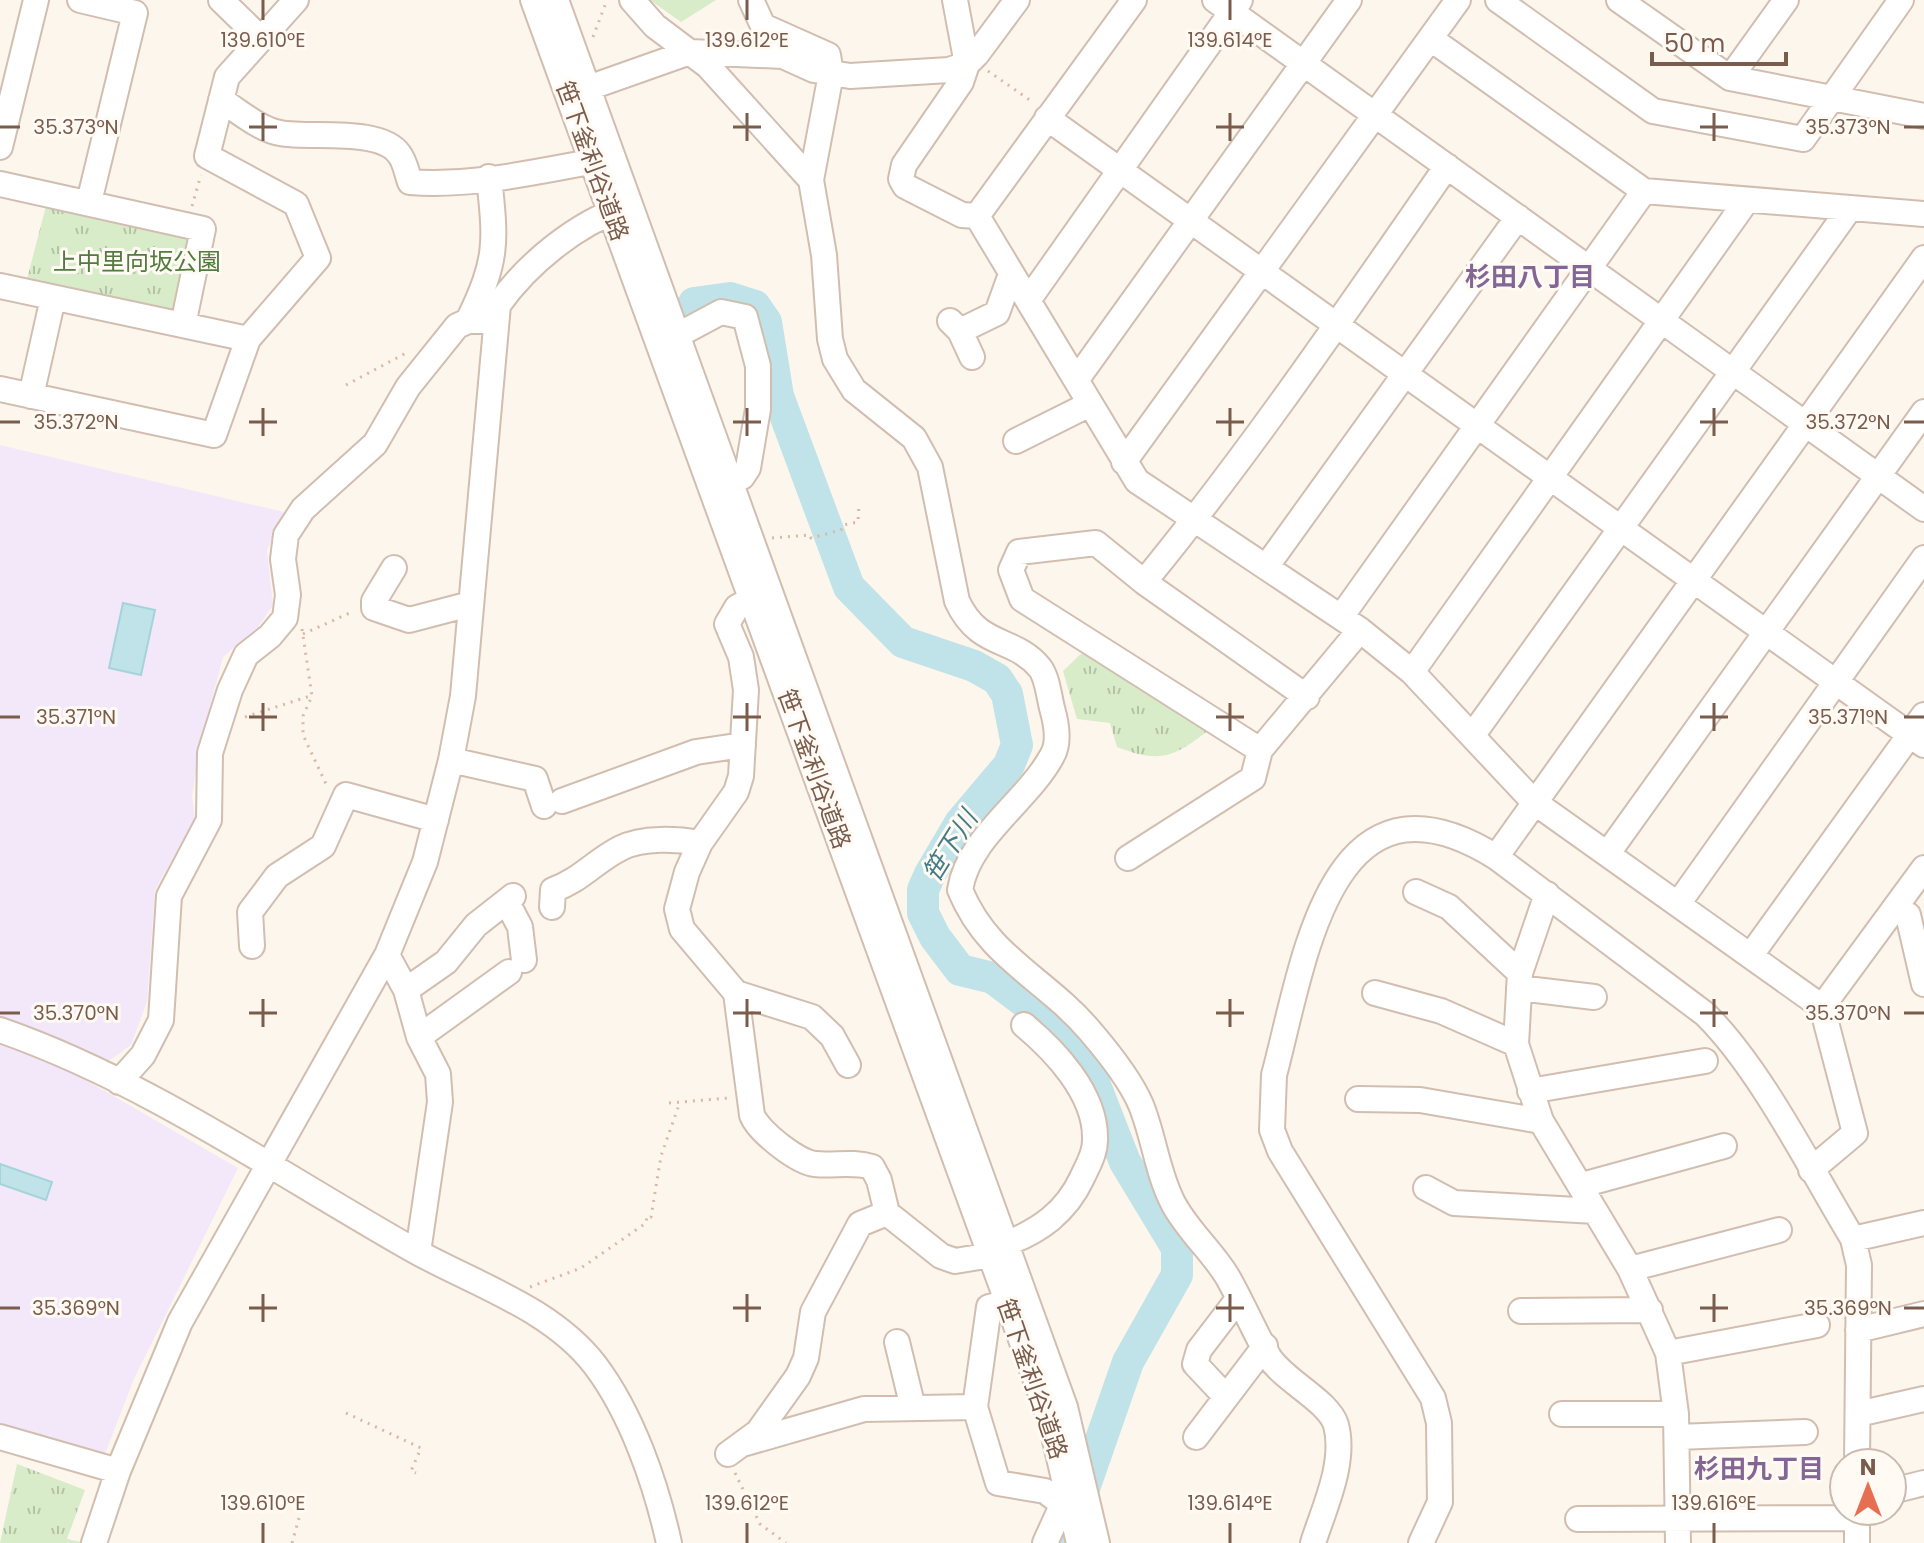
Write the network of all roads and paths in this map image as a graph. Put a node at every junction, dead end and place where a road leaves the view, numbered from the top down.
1 (36, 0) edge
2 (80, 0) edge
3 (221, 0) edge
4 (296, 0) edge
5 (533, 0) edge
6 (556, 0) edge
7 (607, 0) edge
8 (632, 0) edge
9 (751, 0) edge
10 (955, 0) edge
11 (1017, 0) edge
12 (1134, 0) edge
13 (1349, 0) edge
14 (1458, 0) edge
15 (1498, 0) edge
16 (1619, 0) edge
17 (1901, 0) edge
18 (1782, 1) edge
19 (1229, 4) edge
20 (261, 39) junction
21 (1431, 39) junction
22 (596, 49) dead end
23 (690, 52) junction
24 (969, 62) junction
25 (1303, 63) junction
26 (831, 74) junction
27 (1730, 78) junction
28 (578, 92) junction
29 (1831, 99) junction
30 (221, 100) junction
31 (1376, 115) junction
32 (1049, 116) junction
33 (1924, 116) edge
34 (0, 147) edge
35 (207, 156) junction
36 (603, 159) junction
37 (1447, 166) junction
38 (1122, 168) junction
39 (489, 177) junction
40 (811, 180) junction
41 (0, 184) edge
42 (1644, 191) junction
43 (1747, 200) junction
44 (89, 202) junction
45 (1850, 208) junction
46 (620, 209) junction
47 (1924, 214) edge
48 (977, 216) junction
49 (1518, 217) junction
50 (1190, 220) junction
51 (187, 225) junction
52 (1924, 258) edge
53 (1590, 268) junction
54 (1264, 273) junction
55 (1011, 274) junction
56 (0, 286) edge
57 (53, 298) junction
58 (1029, 299) junction
59 (468, 321) junction
60 (495, 321) junction
61 (1664, 321) junction
62 (183, 325) junction
63 (1337, 326) junction
64 (678, 335) junction
65 (248, 339) junction
66 (415, 348) dead end
67 (972, 357) dead end
68 (1735, 371) junction
69 (1405, 375) junction
70 (1077, 379) junction
71 (346, 385) dead end
72 (0, 389) edge
73 (31, 396) junction
74 (1088, 405) junction
75 (1924, 412) edge
76 (1807, 423) junction
77 (1477, 427) junction
78 (1016, 441) dead end
79 (1124, 462) junction
80 (1879, 475) junction
81 (1551, 477) junction
82 (730, 482) junction
83 (859, 504) dead end
84 (1924, 509) edge
85 (1195, 520) junction
86 (1621, 530) junction
87 (764, 539) dead end
88 (1924, 558) edge
89 (1266, 567) junction
90 (394, 568) dead end
91 (1694, 579) junction
92 (1144, 582) junction
93 (761, 594) junction
94 (370, 597) junction
95 (287, 603) junction
96 (470, 604) junction
97 (1351, 623) junction
98 (1768, 632) junction
99 (303, 634) junction
100 (1412, 672) junction
101 (1835, 683) junction
102 (312, 696) junction
103 (1307, 697) junction
104 (1919, 732) edge
105 (215, 736) junction
106 (1472, 736) junction
107 (743, 745) junction
108 (1260, 750) junction
109 (451, 760) junction
110 (1534, 802) junction
111 (339, 811) junction
112 (436, 820) junction
113 (700, 843) junction
114 (1608, 853) junction
115 (1496, 857) junction
116 (1128, 858) dead end
117 (1924, 868) edge
118 (1416, 892) dead end
119 (1547, 894) junction
120 (1678, 904) junction
121 (552, 907) dead end
122 (1909, 912) edge
123 (252, 946) dead end
124 (387, 955) junction
125 (1751, 955) junction
126 (1520, 980) junction
127 (1924, 984) edge
128 (406, 990) junction
129 (736, 993) junction
130 (1375, 993) dead end
131 (1585, 1001) dead end
132 (1822, 1007) junction
133 (1024, 1025) dead end
134 (0, 1030) edge
135 (419, 1037) junction
136 (1516, 1044) junction
137 (1705, 1061) dead end
138 (848, 1065) dead end
139 (119, 1082) junction
140 (1530, 1091) junction
141 (749, 1096) junction
142 (1358, 1099) dead end
143 (680, 1102) junction
144 (669, 1103) dead end
145 (1541, 1121) junction
146 (1724, 1146) dead end
147 (267, 1165) junction
148 (1811, 1170) junction
149 (1582, 1185) junction
150 (1426, 1188) dead end
151 (1595, 1211) junction
152 (887, 1213) junction
153 (1924, 1223) edge
154 (1770, 1237) dead end
155 (1853, 1239) junction
156 (998, 1249) junction
157 (418, 1252) junction
158 (1630, 1269) junction
159 (527, 1289) dead end
160 (1238, 1299) junction
161 (1015, 1300) junction
162 (1650, 1310) junction
163 (1521, 1311) dead end
164 (1924, 1314) edge
165 (1817, 1325) dead end
166 (1858, 1330) junction
167 (897, 1342) dead end
168 (1265, 1346) junction
169 (1668, 1353) junction
170 (1226, 1397) junction
171 (1924, 1399) edge
172 (975, 1407) junction
173 (913, 1408) junction
174 (346, 1413) dead end
175 (1562, 1414) dead end
176 (1858, 1414) junction
177 (1676, 1426) junction
178 (1805, 1432) dead end
179 (0, 1437) edge
180 (1196, 1437) dead end
181 (1857, 1447) edge
182 (734, 1449) junction
183 (118, 1471) junction
184 (416, 1473) dead end
185 (1065, 1497) junction
186 (1828, 1517) edge
187 (299, 1518) dead end
188 (1578, 1519) dead end
189 (1678, 1531) edge
190 (1085, 1541) edge
191 (94, 1543) edge
192 (292, 1543) edge
193 (669, 1543) edge
194 (786, 1543) edge
195 (1045, 1543) edge
196 (1313, 1543) edge
197 (1421, 1543) edge

1 - 34 street
2 - 44 street
3 - 20 street
4 - 20 street
5 - 28 street, 笹下釜利谷道路
6 - 28 street, 笹下釜利谷道路
7 - 22 path
8 - 23 street
9 - 26 street
10 - 24 street
11 - 24 street
12 - 32 street
13 - 25 street
14 - 21 street
15 - 29 street
16 - 27 street
17 - 29 street
18 - 27 street
19 - 25 street
19 - 38 street
20 - 30 street
21 - 31 street
21 - 42 street
23 - 26 street
23 - 28 street
23 - 40 street
24 - 26 street
24 - 32 path
24 - 48 street
25 - 31 street
25 - 50 street
26 - 40 street
27 - 29 street
28 - 36 street, 笹下釜利谷道路
29 - 33 street
30 - 35 street
30 - 39 street
31 - 37 street
31 - 54 street
32 - 38 street
32 - 48 street
35 - 51 path
35 - 65 street
36 - 39 street
36 - 46 street, 笹下釜利谷道路
37 - 49 street
37 - 63 street
38 - 50 street
38 - 58 street
39 - 59 street
40 - 160 street
41 - 44 street
42 - 43 street
42 - 53 street
43 - 45 street
43 - 61 street
44 - 51 street
45 - 47 street
45 - 68 street
46 - 60 street
46 - 64 street, 笹下釜利谷道路
46 - 93 street, 笹下釜利谷道路
48 - 55 street
49 - 53 street
49 - 69 street
50 - 54 street
50 - 70 street
51 - 62 street
52 - 76 street
53 - 61 street
53 - 77 street
54 - 63 street
54 - 79 street
55 - 58 street
55 - 67 street
56 - 57 street
57 - 62 street
57 - 73 street
58 - 70 street
59 - 60 street
59 - 95 street
60 - 96 street
61 - 68 street
61 - 81 street
62 - 65 street
63 - 69 street
63 - 85 street
64 - 82 street, 笹下釜利谷道路
64 - 82 street
65 - 73 street
66 - 71 path
68 - 76 street
68 - 86 street
69 - 77 street
69 - 89 street
70 - 74 street
72 - 73 street
74 - 78 street
74 - 79 street
75 - 80 street
76 - 80 street
76 - 91 street
77 - 81 street
77 - 97 street
79 - 85 street
80 - 84 street
80 - 98 street
81 - 86 street
81 - 100 street
82 - 93 street, 笹下釜利谷道路
83 - 87 path
85 - 89 street
85 - 92 street
86 - 91 street
86 - 106 street
88 - 101 street
89 - 97 street
90 - 94 street
91 - 98 street
91 - 110 street
92 - 103 street
92 - 108 street
93 - 107 street
93 - 156 street, 笹下釜利谷道路
94 - 96 street
94 - 99 path
95 - 99 path
95 - 105 street
96 - 109 street
97 - 100 street
97 - 103 street
98 - 101 street
98 - 114 street
99 - 102 path
100 - 106 street
101 - 104 street
101 - 120 street
102 - 105 path
102 - 111 path
103 - 108 street
104 - 125 street
105 - 139 street
106 - 110 street
107 - 109 street
107 - 113 street
108 - 116 street
109 - 112 street
110 - 114 street
110 - 115 street
111 - 112 street
111 - 123 street
112 - 124 street
113 - 121 street
113 - 129 street
114 - 120 street
115 - 119 street
115 - 197 street
117 - 122 street
118 - 126 street
119 - 126 street
119 - 148 street
120 - 125 street
122 - 127 street
122 - 132 street
124 - 128 street
124 - 147 street
125 - 132 street
126 - 131 street
126 - 136 street
128 - 135 street
128 - 135 street
129 - 138 street
129 - 141 street
130 - 136 street
132 - 148 street
133 - 156 street
134 - 139 street
135 - 157 street
136 - 140 street
137 - 140 street
139 - 147 street
140 - 145 street
141 - 143 path
141 - 152 street
142 - 145 street
143 - 144 path
143 - 159 path
145 - 149 street
146 - 149 street
147 - 157 street
147 - 183 street
148 - 155 street
149 - 151 street
150 - 151 street
151 - 158 street
152 - 156 street
152 - 182 street
153 - 155 street
154 - 158 street
155 - 166 street
156 - 161 street, 笹下釜利谷道路
157 - 193 street
158 - 162 street
160 - 168 street
160 - 170 street
161 - 172 street
161 - 185 street, 笹下釜利谷道路
161 - 190 street, 笹下釜利谷道路
162 - 163 street
162 - 169 street
164 - 166 street
165 - 169 street
166 - 176 street
167 - 173 street
168 - 170 street
168 - 196 street
169 - 177 street
170 - 180 street
171 - 176 street
172 - 173 street
172 - 185 street
173 - 182 street
174 - 184 path
175 - 177 street
176 - 181 street
177 - 178 street
177 - 189 street
179 - 183 street
182 - 194 path
183 - 191 street
185 - 190 street, 笹下釜利谷道路
185 - 195 street
186 - 189 street
187 - 192 path
188 - 189 street

